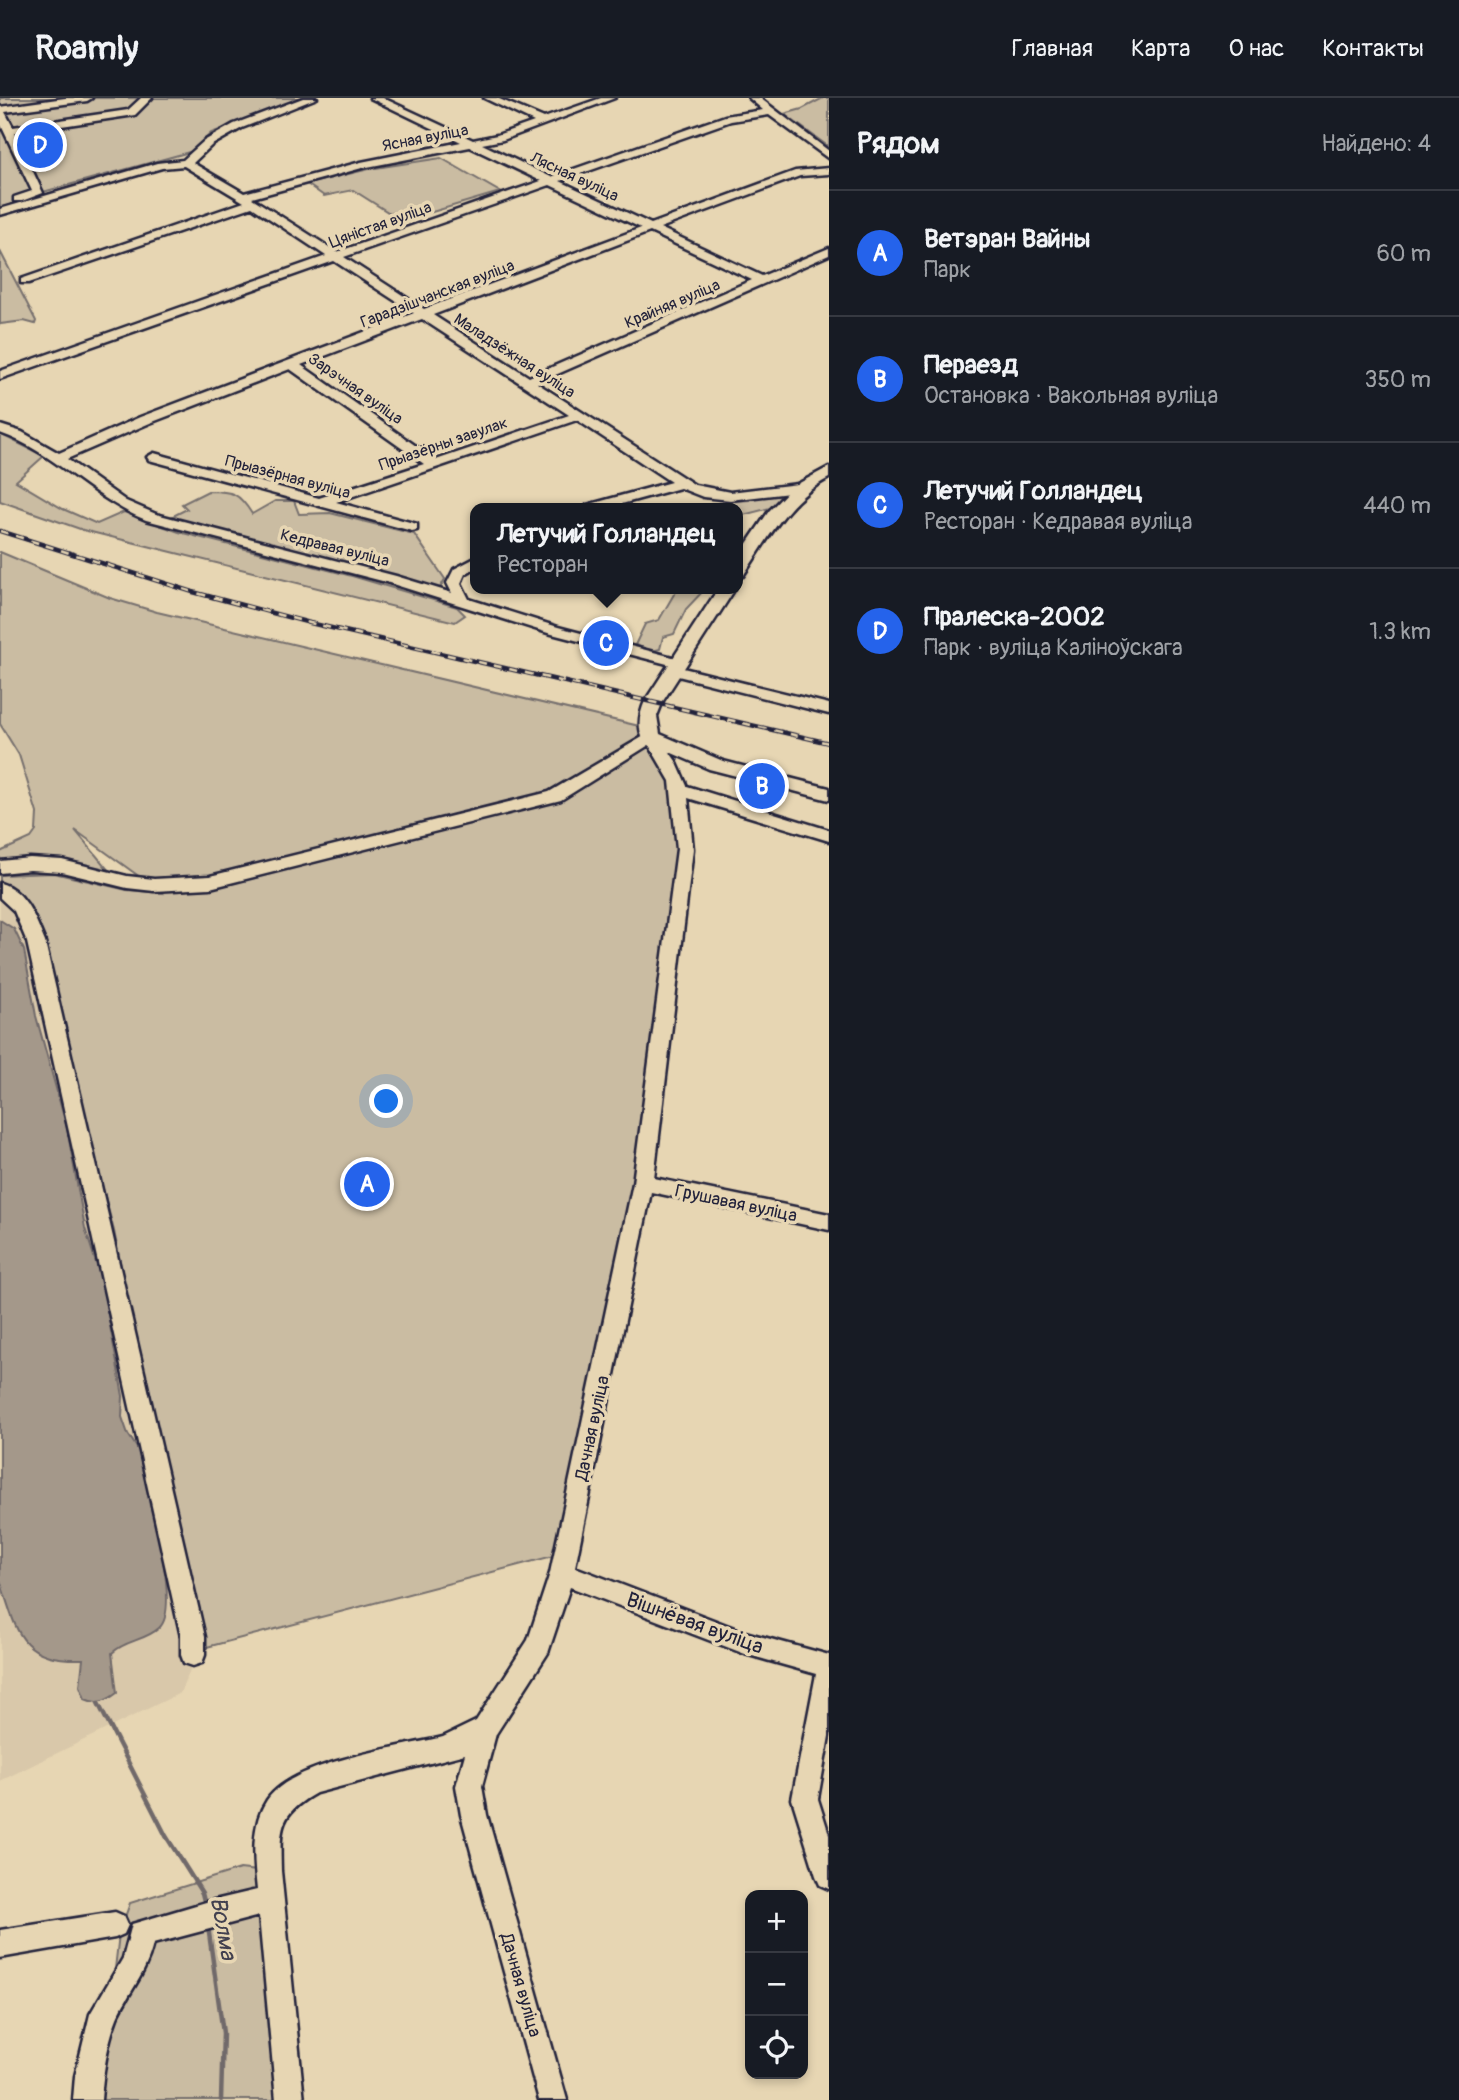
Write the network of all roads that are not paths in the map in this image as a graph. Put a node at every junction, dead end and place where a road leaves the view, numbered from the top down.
1 (87, 98) edge
2 (147, 98) edge
3 (312, 98) edge
4 (375, 98) edge
5 (489, 98) edge
6 (610, 98) edge
7 (754, 98) edge
8 (0, 111) edge
9 (773, 111) junction
10 (544, 122) junction
11 (9, 131) junction
12 (470, 144) junction
13 (829, 156) edge
14 (190, 165) junction
15 (829, 171) edge
16 (551, 183) junction
17 (248, 200) junction
18 (0, 204) edge
19 (0, 212) edge
20 (653, 229) junction
21 (829, 251) edge
22 (335, 257) junction
23 (25, 281) dead end
24 (763, 281) junction
25 (424, 315) junction
26 (293, 365) junction
27 (0, 375) edge
28 (528, 382) junction
29 (580, 415) junction
30 (0, 429) edge
31 (60, 457) junction
32 (155, 457) dead end
33 (433, 464) junction
34 (829, 472) edge
35 (682, 483) junction
36 (798, 488) junction
37 (317, 502) junction
38 (610, 503) edge
39 (412, 527) dead end
40 (743, 563) edge
41 (470, 565) edge
42 (723, 594) edge
43 (463, 601) junction
44 (677, 667) junction
45 (829, 709) edge
46 (651, 737) junction
47 (681, 790) junction
48 (829, 794) edge
49 (829, 836) edge
50 (0, 867) edge
51 (0, 889) edge
52 (643, 1183) junction
53 (829, 1222) edge
54 (562, 1573) junction
55 (193, 1655) dead end
56 (829, 1667) edge
57 (485, 1729) junction
58 (829, 1876) edge
59 (270, 1900) junction
60 (115, 1925) dead end
61 (0, 1944) edge
62 (87, 2100) edge
63 (290, 2100) edge
64 (553, 2100) edge

1 - 8 street
2 - 11 street
3 - 14 street
4 - 12 street, Лясная вуліца
5 - 10 street
6 - 10 street, Ясная вуліца
7 - 9 street
8 - 11 street
9 - 13 street
9 - 16 street, Цяністая вуліца
10 - 12 street, Ясная вуліца
11 - 18 street
12 - 16 street, Лясная вуліца
12 - 17 street, Ясная вуліца
14 - 17 street, Маладзёжная вуліца
14 - 19 street
15 - 20 street, Гарадзішчанская вуліца
16 - 20 street, Лясная вуліца
16 - 22 street, Цяністая вуліца
17 - 22 street, Маладзёжная вуліца
17 - 23 street, Ясная вуліца
20 - 24 street, Лясная вуліца
20 - 25 street, Гарадзішчанская вуліца
21 - 24 street, Крайняя вуліца
22 - 25 street, Маладзёжная вуліца
22 - 27 street, Цяністая вуліца
24 - 28 street, Крайняя вуліца
25 - 26 street, Гарадзішчанская вуліца
25 - 28 street, Маладзёжная вуліца
26 - 31 street, Гарадзішчанская вуліца
26 - 33 street, Зарэчная вуліца
28 - 29 street, Маладзёжная вуліца
29 - 33 street, Прыазёрны завулак
29 - 35 street, Маладзёжная вуліца
30 - 31 street, Кедравая вуліца
31 - 43 street, Кедравая вуліца
32 - 37 street, Прыазёрная вуліца
33 - 37 street, Прыазёрны завулак
34 - 36 main road
35 - 36 street, Маладзёжная вуліца
35 - 38 street
36 - 40 main road
37 - 39 street, Прыазёрная вуліца
41 - 43 street
42 - 44 main road
43 - 44 street, Кедравая вуліца
44 - 45 street, Кедравая вуліца
44 - 46 main road
46 - 47 street, Дачная вуліца
46 - 48 main road
46 - 50 street
47 - 49 street
47 - 52 street, Дачная вуліца
51 - 55 street
52 - 53 street, Грушавая вуліца
52 - 54 street, Дачная вуліца
54 - 56 street, Вішнёвая вуліца
54 - 57 street, Дачная вуліца
56 - 58 street
57 - 59 street
57 - 64 street, Дачная вуліца
59 - 62 street
59 - 63 street
60 - 61 street

